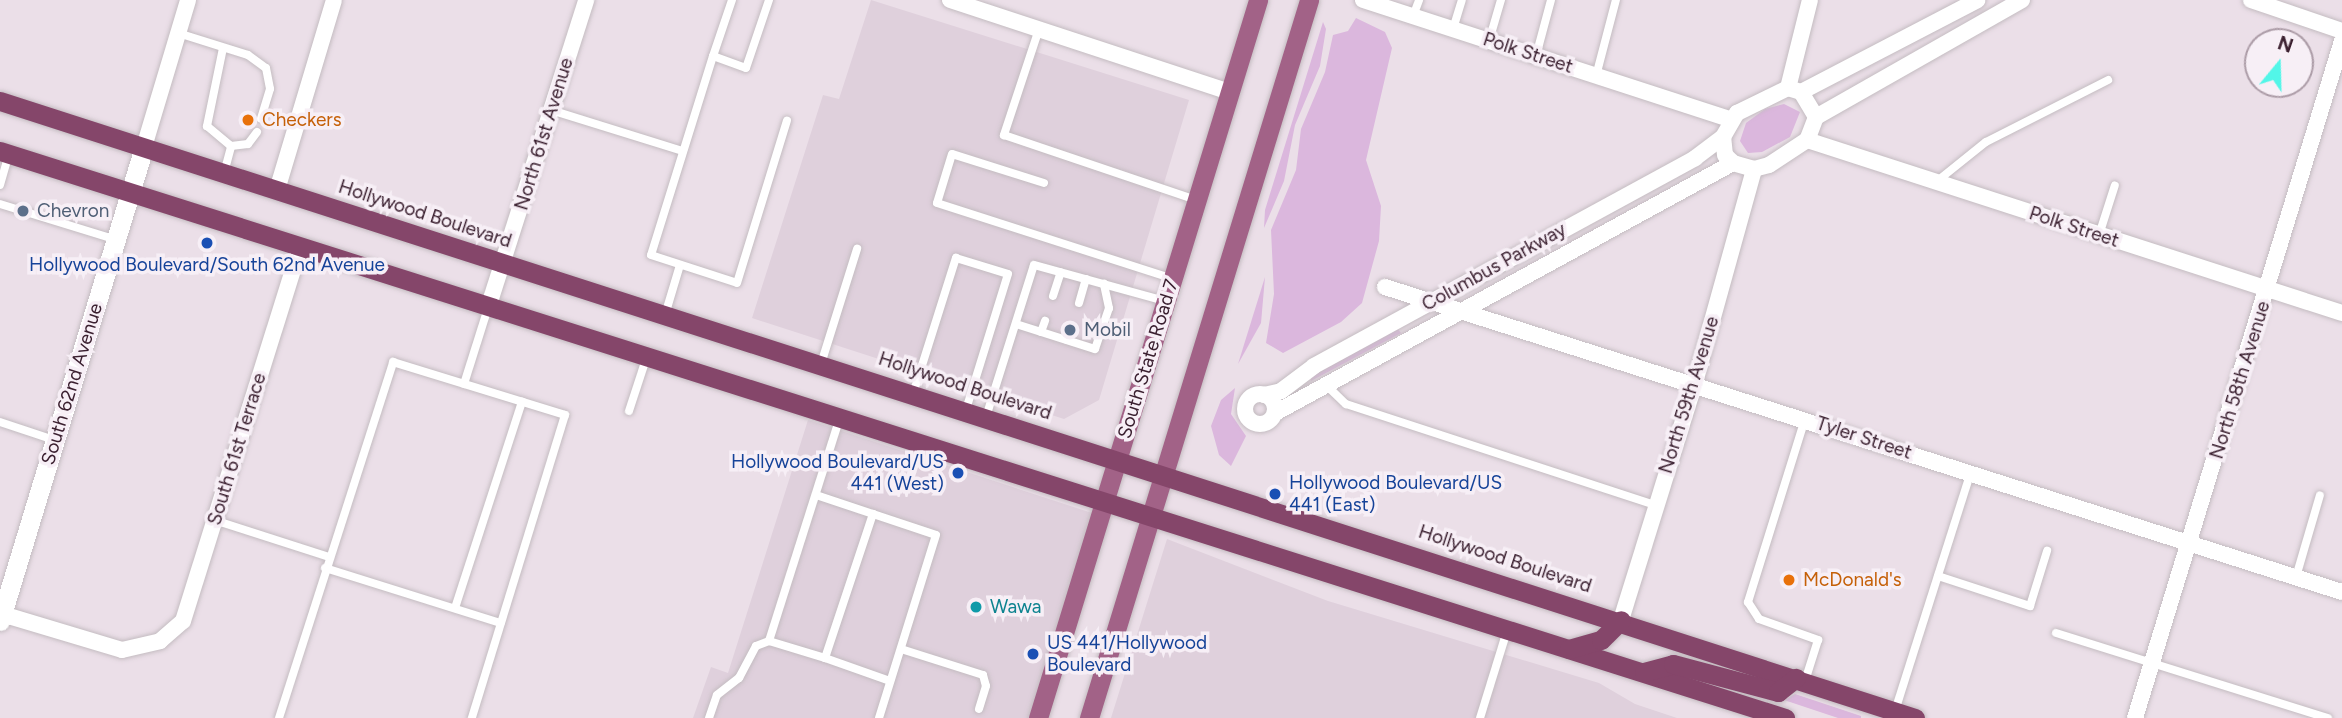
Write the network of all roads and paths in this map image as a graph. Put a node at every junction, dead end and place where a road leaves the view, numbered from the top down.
1 (188, 0) edge
2 (334, 0) edge
3 (586, 0) edge
4 (732, 0) edge
5 (769, 0) edge
6 (950, 0) edge
7 (1258, 0) edge
8 (1308, 0) edge
9 (1363, 0) edge
10 (1419, 0) edge
11 (1462, 0) edge
12 (1501, 0) edge
13 (1551, 0) edge
14 (1616, 0) edge
15 (1810, 0) edge
16 (1978, 0) edge
17 (2022, 0) edge
18 (2251, 0) edge
19 (1383, 3) edge
20 (987, 6) edge
21 (1413, 16) junction
22 (1039, 29) junction
23 (1453, 29) junction
24 (2342, 31) edge
25 (178, 33) junction
26 (1489, 41) junction
27 (2342, 41) edge
28 (223, 48) junction
29 (713, 56) junction
30 (1536, 56) junction
31 (1596, 76) junction
32 (2108, 80) dead end
33 (1794, 90) junction
34 (1229, 92) junction
35 (0, 101) edge
36 (551, 110) junction
37 (1816, 117) junction
38 (261, 119) dead end
39 (787, 120) dead end
40 (1732, 120) junction
41 (255, 136) dead end
42 (1723, 136) junction
43 (1807, 140) junction
44 (231, 146) junction
45 (144, 147) junction
46 (682, 151) junction
47 (5, 152) edge
48 (1733, 163) junction
49 (1754, 169) junction
50 (224, 173) junction
51 (1936, 182) junction
52 (1044, 183) dead end
53 (0, 185) edge
54 (2115, 185) dead end
55 (277, 190) junction
56 (131, 193) junction
57 (1196, 200) junction
58 (0, 204) edge
59 (2098, 235) junction
60 (117, 239) junction
61 (300, 248) junction
62 (857, 249) dead end
63 (503, 263) junction
64 (680, 265) junction
65 (1061, 272) junction
66 (1172, 278) junction
67 (1086, 279) junction
68 (1104, 284) junction
69 (1385, 287) dead end
70 (2267, 290) junction
71 (1053, 296) dead end
72 (1165, 301) junction
73 (1431, 302) junction
74 (1079, 303) dead end
75 (488, 308) junction
76 (1459, 311) junction
77 (2342, 313) edge
78 (665, 315) junction
79 (1045, 321) dead end
80 (1016, 324) junction
81 (1071, 329) dead end
82 (1041, 332) junction
83 (1068, 340) junction
84 (646, 359) junction
85 (821, 364) junction
86 (464, 384) junction
87 (1325, 384) junction
88 (1694, 386) junction
89 (913, 394) junction
90 (1264, 395) junction
91 (522, 402) junction
92 (965, 410) junction
93 (629, 411) dead end
94 (1275, 413) junction
95 (986, 417) junction
96 (1805, 419) junction
97 (839, 420) junction
98 (0, 422) edge
99 (55, 440) junction
100 (1118, 459) junction
101 (1970, 472) junction
102 (1166, 475) junction
103 (816, 495) junction
104 (2320, 495) dead end
105 (1104, 504) junction
106 (1655, 505) junction
107 (873, 514) junction
108 (215, 520) junction
109 (1151, 520) junction
110 (2192, 542) junction
111 (2047, 551) dead end
112 (329, 557) junction
113 (325, 568) junction
114 (1938, 576) junction
115 (2296, 577) junction
116 (2342, 592) edge
117 (455, 608) junction
118 (1, 617) edge
119 (1621, 620) junction
120 (501, 623) junction
121 (1507, 631) junction
122 (2056, 633) dead end
123 (769, 641) junction
124 (901, 649) junction
125 (1569, 649) junction
126 (825, 657) junction
127 (2153, 662) junction
128 (1643, 672) junction
129 (1801, 680) junction
130 (890, 681) junction
131 (979, 709) dead end
132 (1895, 711) junction
133 (1778, 717) edge
134 (279, 718) edge
135 (472, 718) edge
136 (709, 718) edge
137 (879, 718) edge
138 (1038, 718) edge
139 (1089, 718) edge
140 (1480, 718) edge
141 (1915, 718) edge
142 (2135, 718) edge
143 (2328, 718) edge

1 - 25 street
2 - 55 street
3 - 36 street, North 61st Avenue
4 - 29 lane
5 - 29 lane
6 - 20 street
7 - 34 main road, South State Road 7
8 - 102 main road
9 - 19 street, Polk Street
10 - 21 lane
11 - 23 lane
12 - 26 lane
13 - 30 lane
14 - 31 lane
15 - 33 street
16 - 33 street
17 - 37 street
18 - 24 street
19 - 21 street, Polk Street
20 - 22 street
21 - 23 street, Polk Street
22 - 34 street
22 - 57 lane
23 - 26 street, Polk Street
25 - 28 lane
25 - 45 street
26 - 30 street, Polk Street
27 - 70 street, North 58th Avenue
28 - 38 lane
28 - 44 lane
29 - 46 lane
30 - 31 street, Polk Street
31 - 40 street, Polk Street
32 - 51 lane
33 - 37 street
33 - 40 street
34 - 57 main road, South State Road 7
35 - 45 highway, Hollywood Boulevard
36 - 46 lane
36 - 63 street, North 61st Avenue
37 - 43 street
39 - 64 lane
40 - 42 street
41 - 44 lane
42 - 48 street
42 - 73 street, Columbus Parkway
43 - 49 street
43 - 51 street, Polk Street
44 - 50 lane
45 - 50 highway, Hollywood Boulevard
45 - 56 street, South 62nd Avenue
46 - 64 lane
47 - 53 lane
47 - 56 highway
48 - 49 street
48 - 76 street, Columbus Parkway
49 - 88 street, North 59th Avenue
50 - 55 highway, Hollywood Boulevard
51 - 59 street, Polk Street
52 - 66 lane
54 - 59 lane
55 - 63 highway, Hollywood Boulevard
56 - 60 street, South 62nd Avenue
56 - 61 highway
57 - 66 main road, South State Road 7
58 - 60 lane
59 - 70 street, Polk Street
60 - 99 street, South 62nd Avenue
61 - 75 highway
61 - 108 street, South 61st Terrace
62 - 85 lane
63 - 75 street, North 61st Avenue
63 - 78 highway, Hollywood Boulevard
64 - 78 lane
65 - 67 lane
65 - 71 lane
65 - 80 lane
66 - 72 main road, South State Road 7
67 - 68 lane
67 - 74 lane
68 - 72 lane
68 - 83 lane
69 - 73 street, Tyler Street
70 - 77 street, Polk Street
70 - 110 street, North 58th Avenue
72 - 100 main road, South State Road 7
73 - 76 street, Tyler Street
73 - 90 street, Columbus Parkway
75 - 84 highway
75 - 86 lane
76 - 87 street, Columbus Parkway
76 - 88 street, Tyler Street
78 - 85 highway, Hollywood Boulevard
79 - 82 lane
80 - 82 lane
80 - 95 lane
81 - 83 lane
82 - 83 lane
84 - 93 lane
84 - 97 highway
85 - 89 highway, Hollywood Boulevard
86 - 91 lane
86 - 112 lane
87 - 94 street, Columbus Parkway
87 - 106 lane
88 - 96 street, Tyler Street
88 - 106 street, North 59th Avenue
89 - 92 highway, Hollywood Boulevard
89 - 92 lane
90 - 94 street
90 - 94 street
91 - 117 lane
91 - 120 lane
92 - 95 highway, Hollywood Boulevard
95 - 100 highway, Hollywood Boulevard
96 - 101 street, Tyler Street
96 - 129 lane
97 - 103 lane
97 - 105 highway
98 - 99 lane
99 - 118 street, South 62nd Avenue
100 - 102 highway, Hollywood Boulevard
100 - 105 main road, South State Road 7
101 - 110 street, Tyler Street
101 - 114 lane
102 - 109 main road
102 - 119 highway, Hollywood Boulevard
103 - 107 lane
103 - 123 lane
104 - 115 lane
105 - 109 highway
105 - 138 main road, South State Road 7
106 - 119 street, North 59th Avenue
107 - 124 lane
107 - 126 lane
108 - 112 lane
108 - 118 street, South 61st Terrace
109 - 121 highway
109 - 139 main road
110 - 115 street, Tyler Street
110 - 127 street, North 58th Avenue
111 - 114 lane
112 - 113 lane
113 - 117 lane
113 - 134 lane
114 - 132 lane
115 - 116 street, Tyler Street
117 - 120 lane
119 - 125 highway
119 - 129 highway, Hollywood Boulevard
120 - 135 lane
121 - 125 highway
121 - 140 lane
122 - 127 lane
123 - 126 lane
123 - 136 lane
124 - 130 lane
124 - 131 lane
125 - 128 highway
126 - 130 lane
127 - 142 street, North 58th Avenue
127 - 143 lane
128 - 129 highway
128 - 133 highway
129 - 132 highway, Hollywood Boulevard
130 - 137 lane
132 - 141 highway, Hollywood Boulevard

